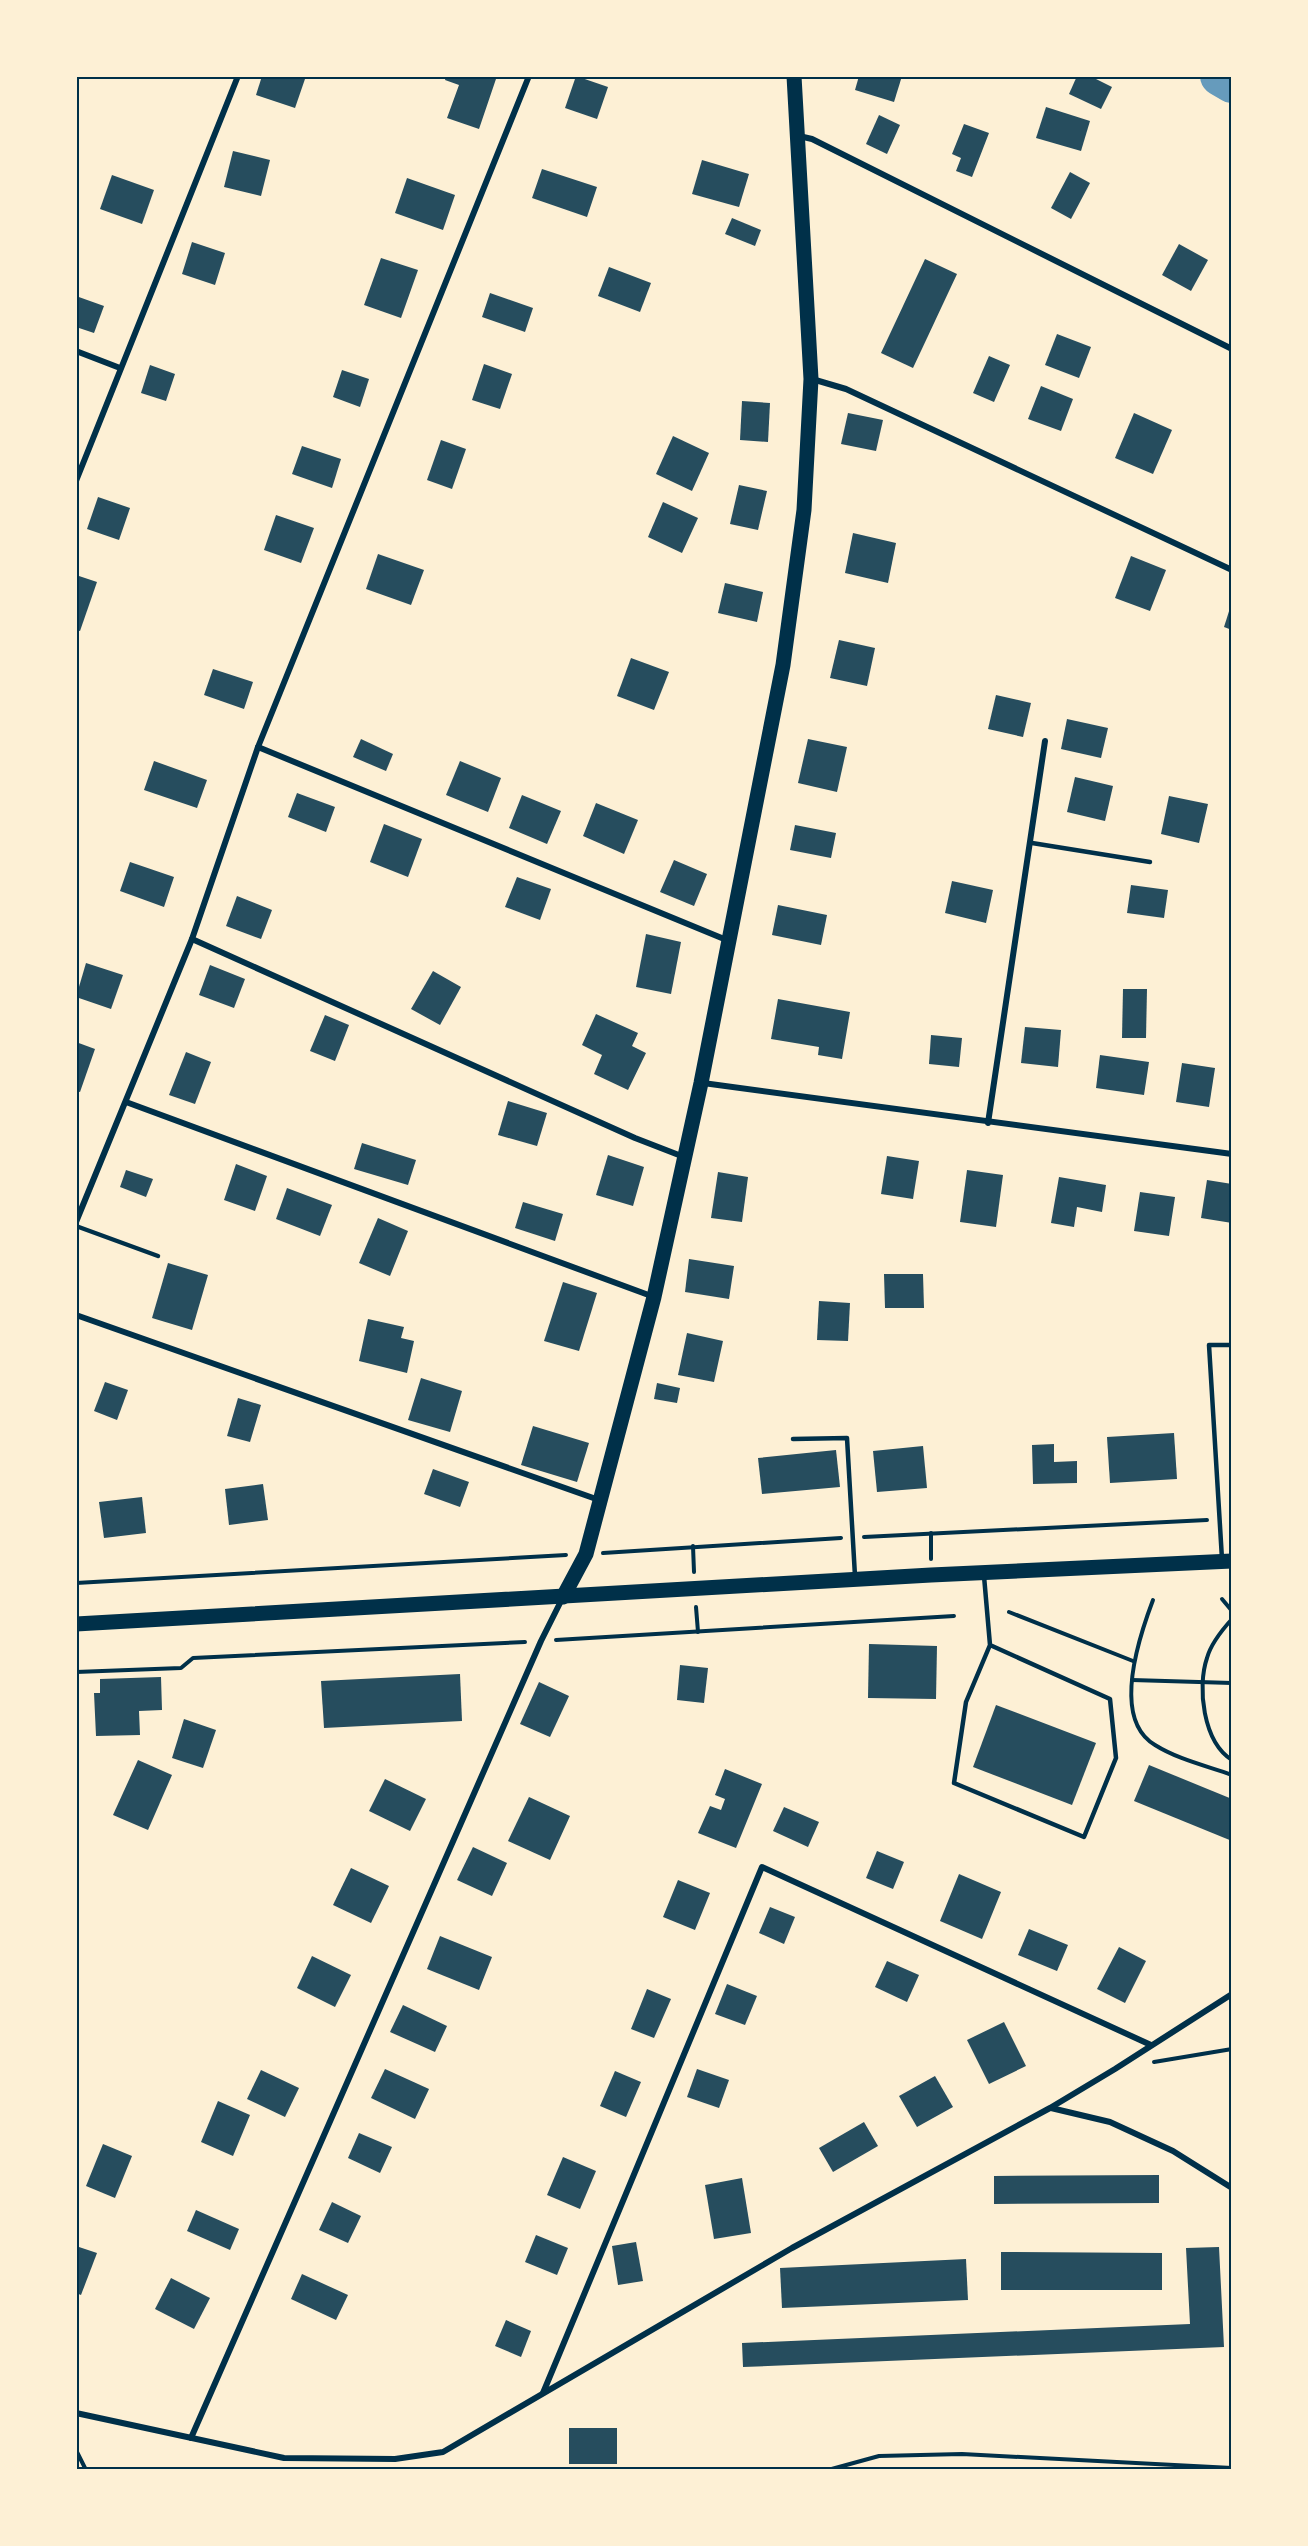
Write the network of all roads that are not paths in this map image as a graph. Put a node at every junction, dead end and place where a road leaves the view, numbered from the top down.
1 (238, 76) edge
2 (529, 76) edge
3 (794, 76) edge
4 (799, 136) junction
5 (1232, 348) edge
6 (76, 351) edge
7 (120, 368) junction
8 (811, 378) junction
9 (76, 481) edge
10 (1232, 570) edge
11 (1045, 741) dead end
12 (258, 747) junction
13 (1032, 843) junction
14 (1150, 862) dead end
15 (192, 939) junction
16 (730, 941) junction
17 (701, 1083) junction
18 (126, 1102) junction
19 (988, 1123) junction
20 (1232, 1154) edge
21 (684, 1157) junction
22 (76, 1224) edge
23 (158, 1256) dead end
24 (654, 1297) junction
25 (76, 1315) edge
26 (1232, 1345) edge
27 (794, 1439) dead end
28 (601, 1501) junction
29 (1227, 1562) edge
30 (984, 1574) junction
31 (855, 1580) junction
32 (563, 1598) junction
33 (76, 1624) edge
34 (990, 1645) junction
35 (1232, 1994) edge
36 (1151, 2045) junction
37 (1050, 2108) junction
38 (1232, 2188) edge
39 (542, 2393) junction
40 (76, 2413) edge
41 (191, 2438) junction

1 - 7 street
2 - 12 street
3 - 4 main road
4 - 5 street
4 - 8 main road
6 - 7 street
7 - 9 street
8 - 10 street
8 - 16 main road
11 - 13 street
12 - 15 street
12 - 16 street
13 - 14 lane
13 - 19 street
15 - 18 street
15 - 21 street
16 - 17 main road
17 - 19 street
17 - 21 main road
18 - 22 street
18 - 24 street
19 - 20 street
21 - 24 main road
22 - 23 lane
24 - 28 main road
25 - 28 street
26 - 29 lane
27 - 31 lane
28 - 32 main road
29 - 30 main road
30 - 31 main road
30 - 34 lane
31 - 32 main road
32 - 33 main road
32 - 41 street
34 - 34 lane
35 - 36 street
36 - 37 street
36 - 39 street
37 - 38 street
37 - 39 street
39 - 41 street
40 - 41 street

